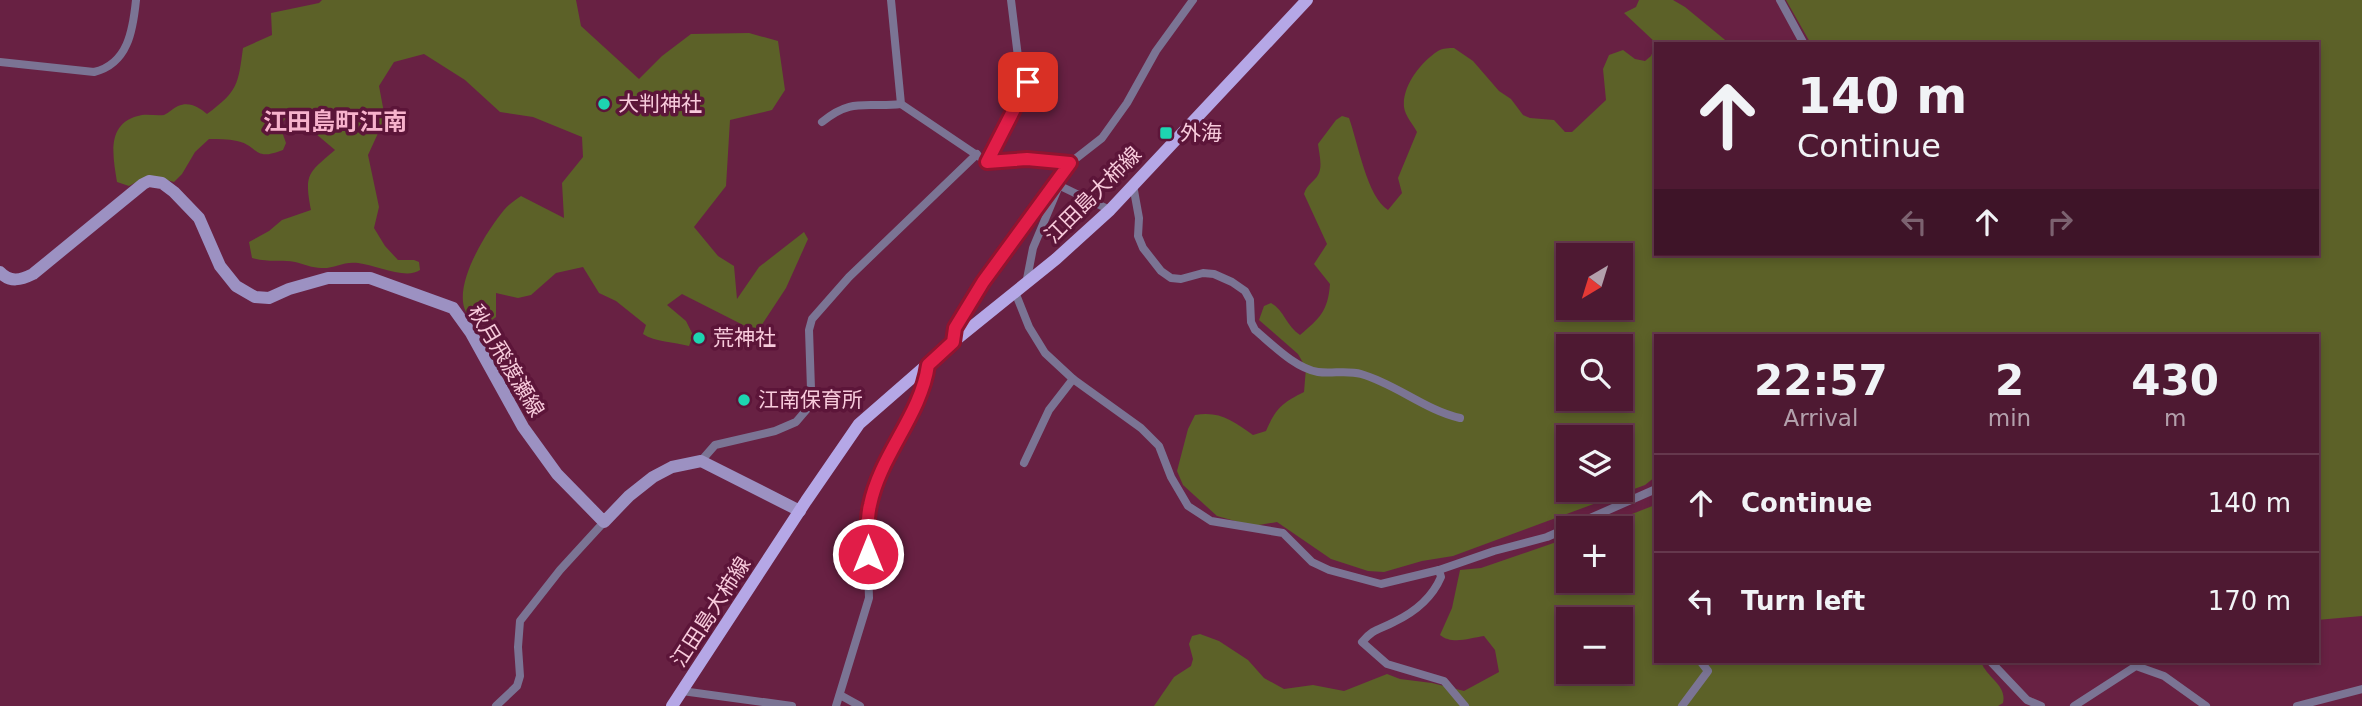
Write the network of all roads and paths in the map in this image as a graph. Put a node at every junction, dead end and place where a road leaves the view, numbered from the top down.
1 (136, 0) edge
2 (891, 0) edge
3 (1011, 0) edge
4 (1193, 0) edge
5 (1307, 0) edge
6 (1780, 0) edge
7 (1803, 42) edge
8 (0, 62) edge
9 (901, 104) junction
10 (822, 122) dead end
11 (977, 153) junction
12 (987, 162) junction
13 (1070, 163) junction
14 (1057, 185) junction
15 (1133, 185) junction
16 (1110, 210) junction
17 (0, 272) edge
18 (1021, 288) junction
19 (953, 342) junction
20 (928, 365) junction
21 (1073, 379) junction
22 (1460, 418) dead end
23 (701, 461) junction
24 (1024, 463) dead end
25 (1654, 490) edge
26 (800, 511) junction
27 (604, 522) junction
28 (1439, 570) junction
29 (1701, 663) edge
30 (1993, 663) edge
31 (2362, 689) edge
32 (682, 691) junction
33 (840, 695) junction
34 (496, 706) edge
35 (672, 706) edge
36 (792, 706) edge
37 (836, 706) edge
38 (860, 706) edge
39 (1465, 706) edge
40 (1682, 706) edge
41 (2041, 706) edge
42 (2074, 706) edge
43 (2206, 706) edge
44 (2297, 706) edge

1 - 8 street
2 - 9 street
3 - 12 street
4 - 13 street
5 - 15 main road, 江田島大柿線
6 - 7 street
9 - 10 street
9 - 11 street
11 - 12 street
11 - 23 street
12 - 13 street
13 - 14 street
14 - 16 street
14 - 18 street
14 - 19 street
15 - 16 main road, 江田島大柿線
15 - 22 street
16 - 18 main road, 江田島大柿線
17 - 27 main road, 秋月飛渡瀬線
18 - 19 main road, 江田島大柿線
18 - 21 street
19 - 20 main road, 江田島大柿線
20 - 26 main road, 江田島大柿線
20 - 33 street
21 - 24 street
21 - 28 street
23 - 26 main road
23 - 27 main road
25 - 28 street
26 - 32 main road, 江田島大柿線
27 - 34 street
28 - 39 street
29 - 40 street
30 - 41 street
31 - 44 street
32 - 35 main road, 江田島大柿線
32 - 36 street
33 - 37 street
33 - 38 street
42 - 43 street

